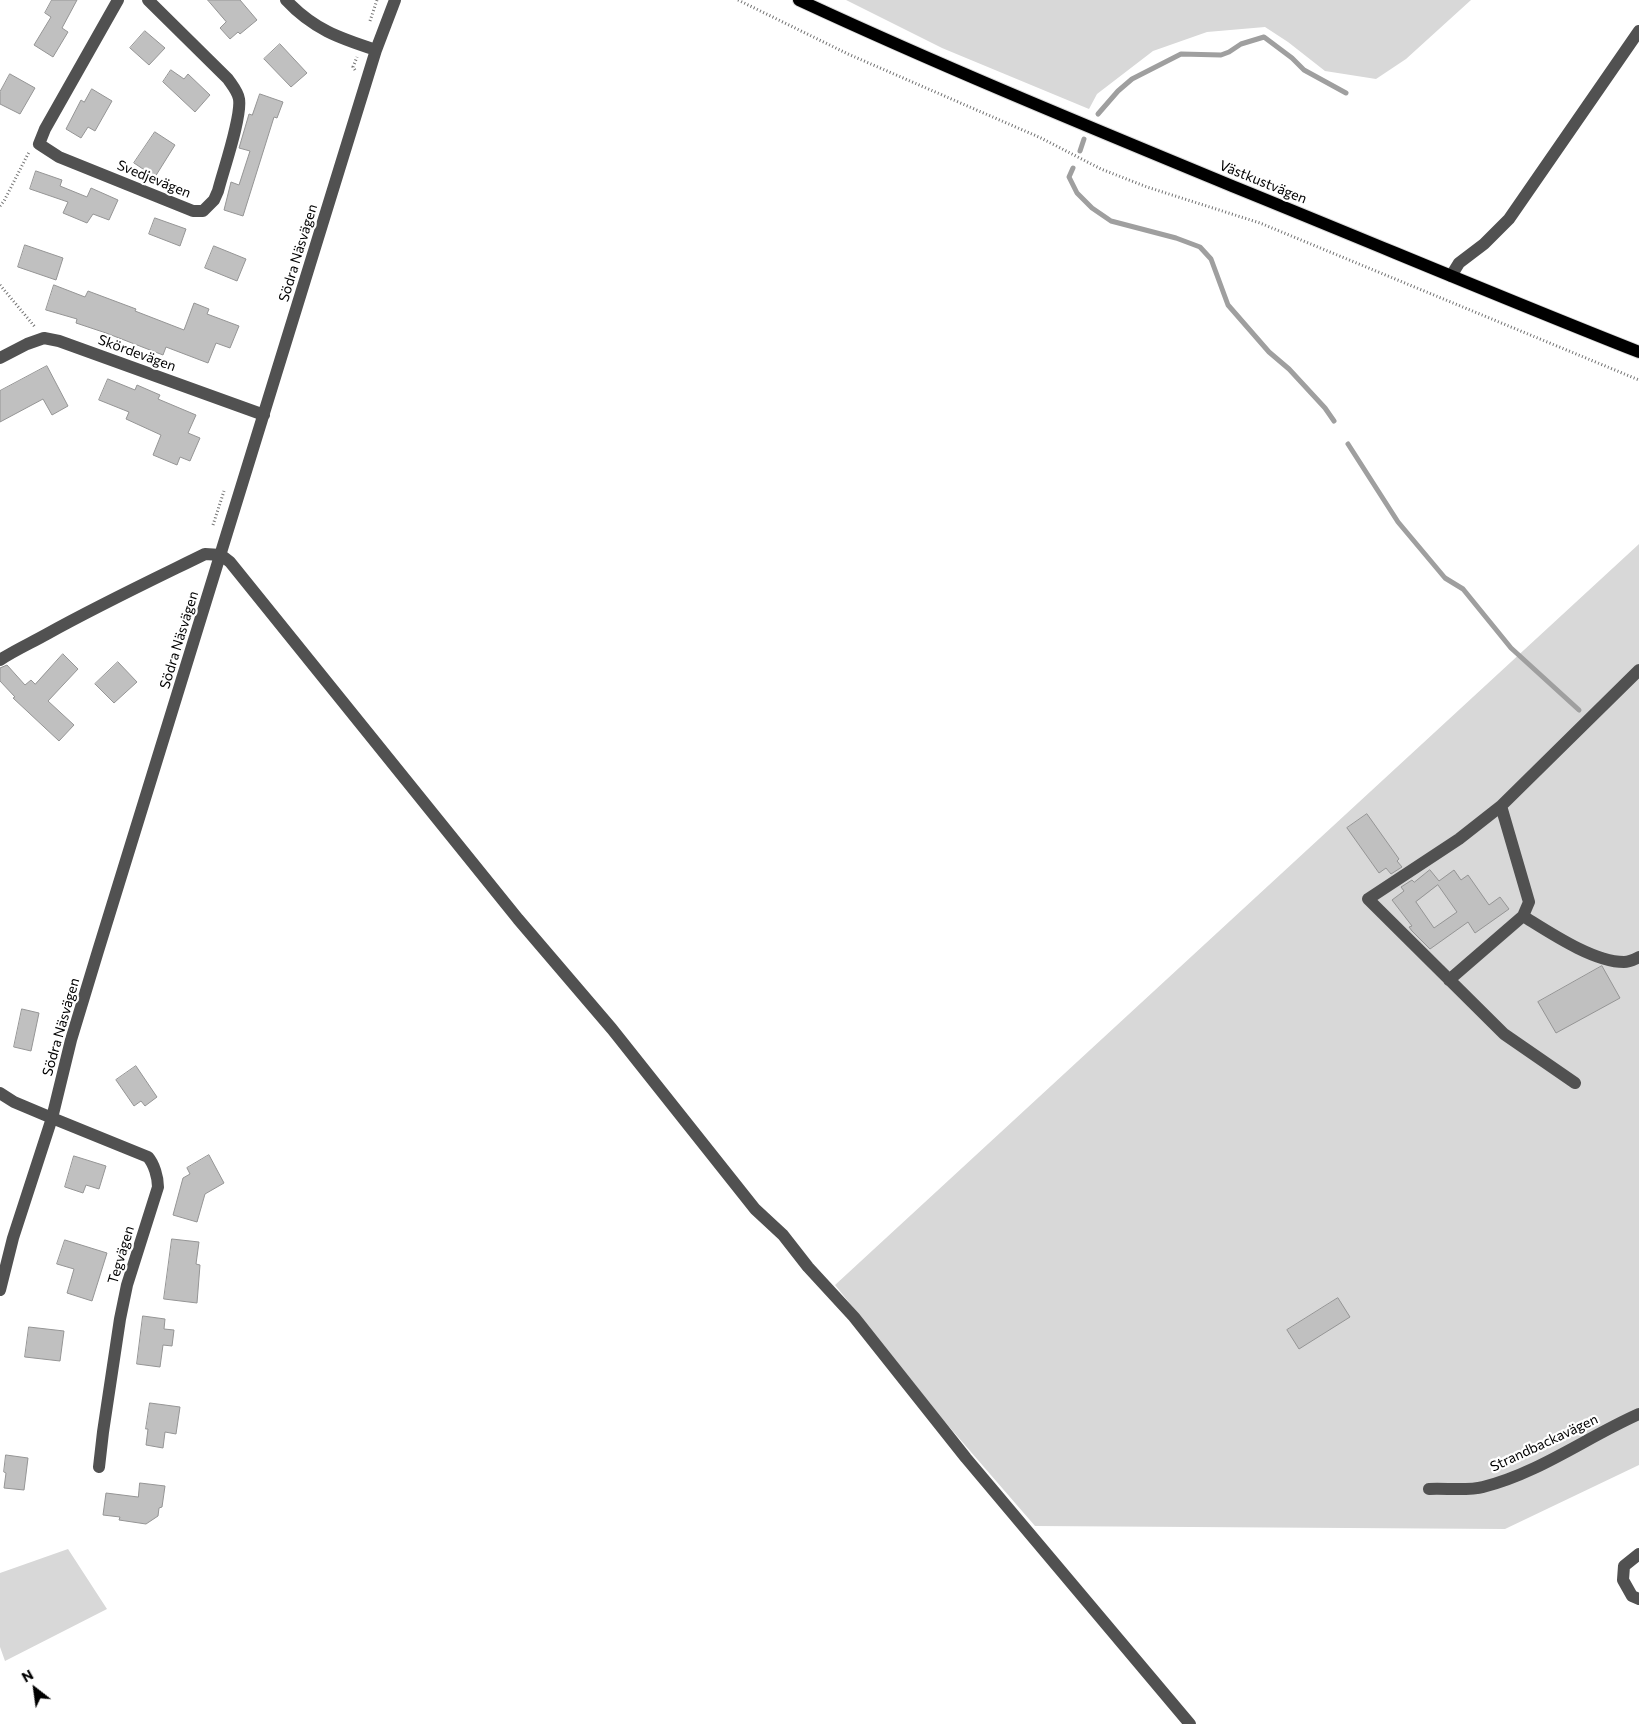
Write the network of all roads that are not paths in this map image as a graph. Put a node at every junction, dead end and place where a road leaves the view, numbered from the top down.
1 (118, 0) edge
2 (148, 0) edge
3 (286, 0) edge
4 (395, 0) edge
5 (799, 0) edge
6 (809, 0) edge
7 (1639, 31) edge
8 (878, 37) junction
9 (376, 50) junction
10 (1451, 276) junction
11 (1639, 352) edge
12 (0, 358) edge
13 (264, 415) junction
14 (221, 555) junction
15 (0, 660) edge
16 (1639, 670) edge
17 (1501, 806) junction
18 (1523, 916) junction
19 (1639, 957) edge
20 (1449, 980) junction
21 (1575, 1083) dead end
22 (0, 1093) edge
23 (52, 1118) junction
24 (0, 1290) edge
25 (1639, 1414) edge
26 (99, 1468) dead end
27 (1429, 1489) dead end
28 (1639, 1554) edge
29 (1639, 1599) edge
30 (1190, 1724) edge

1 - 2 street, Svedjevägen
3 - 9 street
4 - 9 street, Södra Näsvägen
5 - 8 main road, Västkustvägen
6 - 8 main road, Västkustvägen
7 - 10 street
8 - 10 main road, Västkustvägen
9 - 13 street, Södra Näsvägen
10 - 11 main road, Västkustvägen
12 - 13 street, Skördevägen
13 - 14 street, Södra Näsvägen
14 - 15 street
14 - 23 street, Södra Näsvägen
14 - 30 street
16 - 17 street
17 - 18 street
17 - 20 street
18 - 19 street
18 - 20 street
20 - 21 street
22 - 23 street, Tegvägen
23 - 24 street, Södra Näsvägen
23 - 26 street, Tegvägen
25 - 27 street, Strandbackavägen
28 - 29 street

